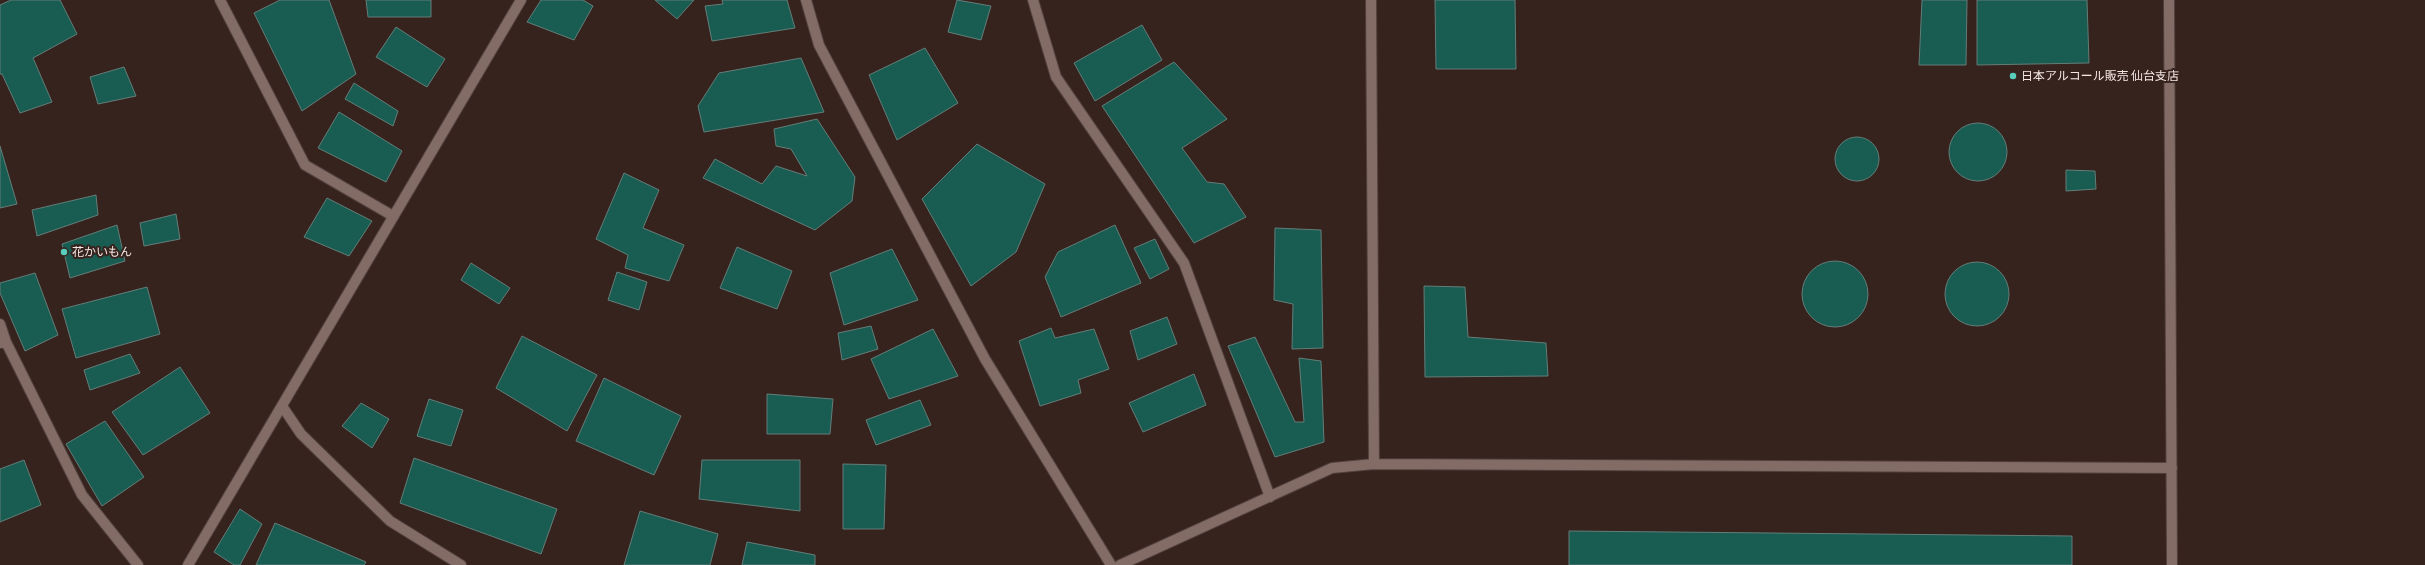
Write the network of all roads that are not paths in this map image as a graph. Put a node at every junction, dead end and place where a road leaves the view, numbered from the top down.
1 (220, 0) edge
2 (521, 0) edge
3 (806, 0) edge
4 (1033, 0) edge
5 (1371, 0) edge
6 (2169, 0) edge
7 (393, 216) junction
8 (0, 324) edge
9 (3, 342) edge
10 (282, 406) junction
11 (1374, 464) junction
12 (2172, 468) junction
13 (1270, 497) junction
14 (138, 565) edge
15 (188, 565) edge
16 (461, 565) edge
17 (1111, 565) edge
18 (1120, 565) edge
19 (2172, 565) edge

1 - 7 street
2 - 7 street
3 - 17 street
4 - 13 street
5 - 11 street
6 - 12 street
7 - 10 street
8 - 9 street
9 - 14 street
10 - 15 street
10 - 16 street
11 - 12 street
11 - 13 street
12 - 19 street
13 - 18 street

